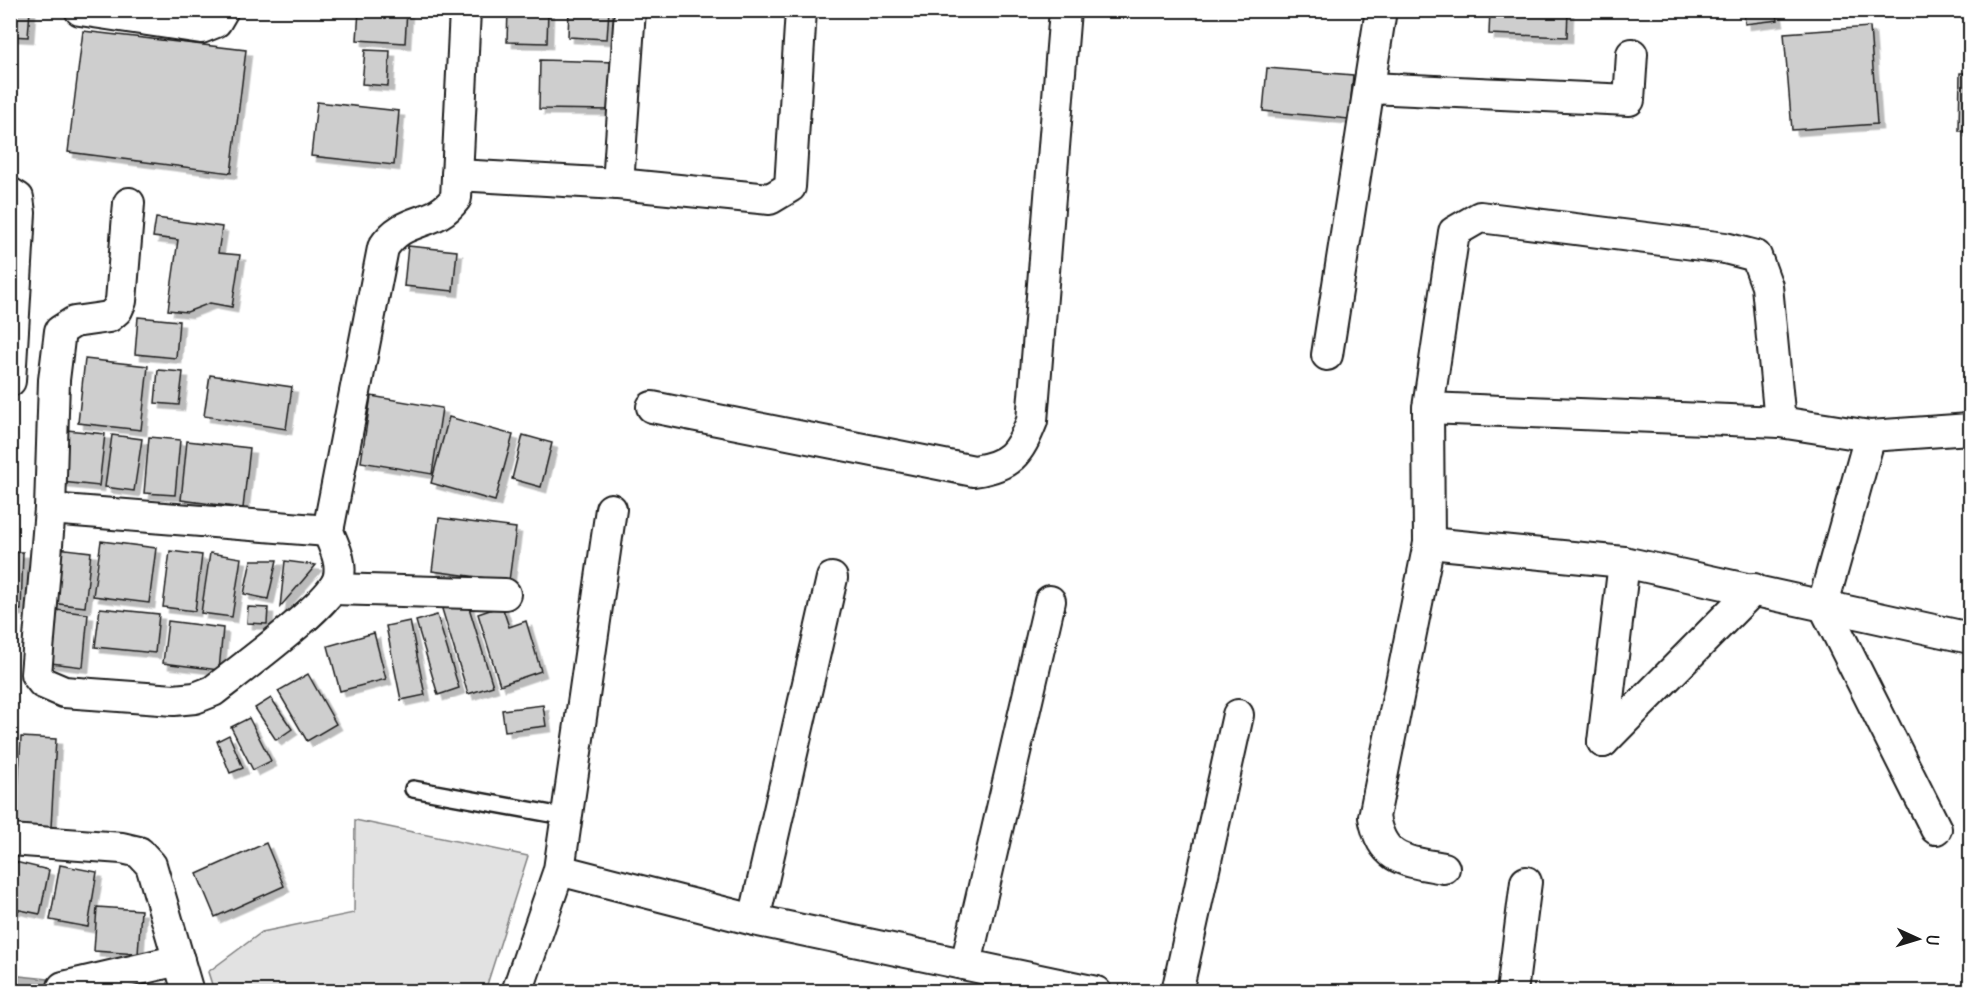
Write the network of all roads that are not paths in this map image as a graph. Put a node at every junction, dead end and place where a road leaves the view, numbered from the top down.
1 (80, 10) edge
2 (223, 10) edge
3 (465, 10) edge
4 (630, 10) edge
5 (801, 10) edge
6 (1065, 10) edge
7 (1381, 10) edge
8 (1632, 54) dead end
9 (1370, 88) junction
10 (457, 175) junction
11 (618, 184) junction
12 (13, 194) edge
13 (129, 203) dead end
14 (1327, 354) dead end
15 (11, 370) edge
16 (652, 407) dead end
17 (1428, 408) junction
18 (1780, 422) junction
19 (1971, 429) edge
20 (1870, 436) junction
21 (50, 509) junction
22 (611, 509) dead end
23 (328, 531) junction
24 (1429, 543) junction
25 (1624, 562) junction
26 (832, 578) dead end
27 (1754, 589) junction
28 (333, 590) junction
29 (505, 594) dead end
30 (1050, 601) dead end
31 (1823, 604) junction
32 (1971, 638) edge
33 (1238, 715) dead end
34 (413, 789) dead end
35 (567, 817) junction
36 (1936, 829) dead end
37 (10, 840) edge
38 (1444, 868) dead end
39 (559, 870) junction
40 (1526, 882) dead end
41 (754, 920) junction
42 (179, 960) junction
43 (966, 964) junction
44 (63, 987) dead end
45 (188, 992) edge
46 (517, 992) edge
47 (1096, 992) edge
48 (1177, 992) edge
49 (1512, 992) edge

1 - 2 street
3 - 10 street
4 - 11 street
5 - 11 street
6 - 16 street
7 - 9 street
8 - 9 street
9 - 14 street
10 - 11 street
10 - 23 street
12 - 15 street
13 - 21 street
17 - 18 street
17 - 18 street
17 - 24 street
18 - 20 street
19 - 20 street
20 - 31 street
21 - 23 street
21 - 28 street
22 - 35 street
23 - 28 street
24 - 25 street
24 - 38 street
25 - 27 street
25 - 27 street
26 - 41 street
27 - 31 street
28 - 29 street
30 - 43 street
31 - 32 street
31 - 36 street
33 - 48 street
34 - 35 lane
35 - 39 street
37 - 42 street
39 - 41 street
39 - 46 street
40 - 49 street
41 - 43 street
42 - 44 street
42 - 45 street
43 - 47 street

